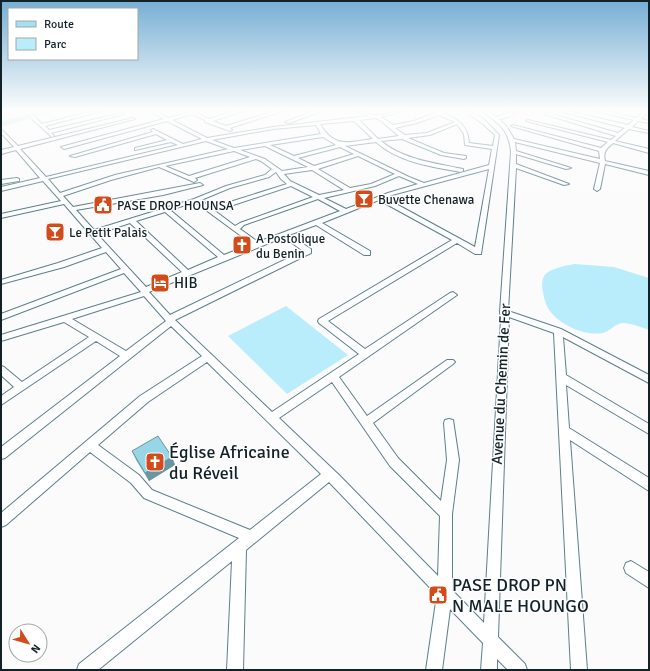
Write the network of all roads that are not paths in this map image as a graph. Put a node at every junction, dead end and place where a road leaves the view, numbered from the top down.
1 (10, 142) edge
2 (43, 142) edge
3 (58, 142) edge
4 (85, 142) edge
5 (130, 142) edge
6 (162, 142) edge
7 (175, 142) edge
8 (197, 142) edge
9 (212, 142) edge
10 (276, 142) edge
11 (336, 142) edge
12 (360, 142) edge
13 (380, 142) edge
14 (416, 142) edge
15 (496, 142) edge
16 (513, 142) edge
17 (528, 142) edge
18 (573, 142) edge
19 (611, 142) edge
20 (617, 142) edge
21 (265, 144) junction
22 (467, 144) joint
23 (340, 145) junction
24 (182, 146) junction
25 (64, 148) junction
26 (495, 148) junction
27 (18, 149) junction
28 (137, 149) dead end
29 (234, 150) junction
30 (602, 150) junction
31 (649, 151) edge
32 (1, 152) edge
33 (514, 152) junction
34 (357, 155) junction
35 (464, 157) junction
36 (254, 158) junction
37 (294, 158) junction
38 (79, 162) junction
39 (603, 162) junction
40 (514, 165) junction
41 (161, 166) junction
42 (492, 166) junction
43 (312, 168) junction
44 (568, 168) dead end
45 (278, 171) junction
46 (461, 173) junction
47 (649, 173) edge
48 (400, 174) junction
49 (43, 177) junction
50 (189, 178) junction
51 (1, 182) edge
52 (292, 184) junction
53 (425, 184) junction
54 (566, 184) dead end
55 (200, 185) junction
56 (1, 189) edge
57 (597, 189) dead end
58 (348, 190) junction
59 (209, 194) junction
60 (59, 195) junction
61 (319, 197) junction
62 (380, 198) junction
63 (196, 200) junction
64 (65, 202) junction
65 (71, 209) junction
66 (166, 210) junction
67 (211, 210) junction
68 (345, 211) junction
69 (1, 216) edge
70 (132, 221) junction
71 (316, 222) junction
72 (235, 229) junction
73 (93, 233) junction
74 (284, 235) junction
75 (457, 240) junction
76 (257, 245) junction
77 (107, 249) junction
78 (367, 253) dead end
79 (223, 258) junction
80 (126, 270) junction
81 (188, 273) junction
82 (1, 282) edge
83 (145, 292) junction
84 (453, 295) dead end
85 (504, 312) junction
86 (1, 317) edge
87 (64, 318) junction
88 (170, 320) junction
89 (558, 331) junction
90 (96, 337) junction
91 (1, 338) edge
92 (366, 354) junction
93 (127, 356) junction
94 (207, 357) junction
95 (450, 362) dead end
96 (1, 370) edge
97 (333, 376) junction
98 (561, 377) junction
99 (649, 378) edge
100 (21, 387) junction
101 (1, 401) edge
102 (272, 417) junction
103 (366, 422) junction
104 (449, 423) dead end
105 (649, 429) edge
106 (564, 430) junction
107 (89, 445) junction
108 (1, 454) edge
109 (330, 474) junction
110 (649, 484) edge
111 (446, 514) junction
112 (1, 521) edge
113 (252, 536) junction
114 (239, 547) junction
115 (631, 568) dead end
116 (649, 581) edge
117 (445, 592) junction
118 (490, 640) junction
119 (85, 670) edge
120 (235, 670) edge
121 (434, 670) edge
122 (489, 670) edge
123 (519, 670) edge
124 (579, 670) edge

1 - 27 street
2 - 27 street
3 - 25 street
4 - 25 street
5 - 38 street
6 - 28 street
7 - 24 street
8 - 24 street
9 - 29 street
10 - 21 street
11 - 23 street
12 - 23 street
13 - 46 street
14 - 35 street
15 - 26 street
16 - 33 street, Avenue du Chemin de Fer
17 - 39 street
18 - 30 street
19 - 30 street
20 - 31 street
21 - 29 street
21 - 37 street
22 - 26 street
22 - 35 street
23 - 34 street
23 - 37 street
24 - 38 street
25 - 38 street
26 - 42 street
27 - 32 street
27 - 49 street
29 - 36 street
29 - 41 street
30 - 39 street
33 - 40 street, Avenue du Chemin de Fer
33 - 44 street
34 - 43 street
34 - 48 street
35 - 46 street
36 - 45 street
36 - 50 street
37 - 43 street
38 - 49 street
39 - 47 street
39 - 57 street
40 - 54 street
40 - 85 street, Avenue du Chemin de Fer
41 - 50 street
41 - 60 street
42 - 46 street
42 - 75 street
43 - 45 street
43 - 58 street
45 - 52 street
45 - 59 street
46 - 53 street
48 - 53 street
48 - 58 street
49 - 51 street
49 - 56 street
49 - 60 street
50 - 55 street
52 - 61 street
52 - 67 street
53 - 62 street
55 - 59 street
55 - 65 street
58 - 61 street
59 - 63 street
60 - 64 street
61 - 68 street
61 - 72 street
62 - 68 street
62 - 75 street
63 - 66 street
63 - 67 street
64 - 65 street
64 - 69 street
65 - 73 street
66 - 70 street
66 - 79 street
67 - 72 street
68 - 71 street
70 - 73 street
70 - 81 street
71 - 74 street
71 - 78 street
72 - 76 street
73 - 77 street
74 - 76 street
74 - 88 street
75 - 92 street
76 - 79 street
77 - 80 street
77 - 82 street
79 - 81 street
80 - 83 street
80 - 86 street
81 - 83 street
83 - 87 street
83 - 88 street
84 - 92 street
85 - 89 street
85 - 118 street, Avenue du Chemin de Fer
87 - 90 street
87 - 91 street
88 - 93 street
88 - 94 street
89 - 98 street
89 - 99 street
90 - 93 street
90 - 100 street
92 - 97 street
93 - 108 street
94 - 102 street
94 - 107 street
95 - 103 street
96 - 100 street
97 - 102 street
97 - 103 street
98 - 105 street
98 - 106 street
100 - 101 street
102 - 109 street
103 - 111 street
104 - 111 street
106 - 110 street
106 - 124 street
107 - 112 street
107 - 113 street
109 - 113 street
109 - 117 street
111 - 117 street
113 - 114 street
114 - 119 street
114 - 120 street
115 - 116 street
117 - 118 street
117 - 121 street
118 - 122 street, Avenue du Chemin de Fer
118 - 123 street

